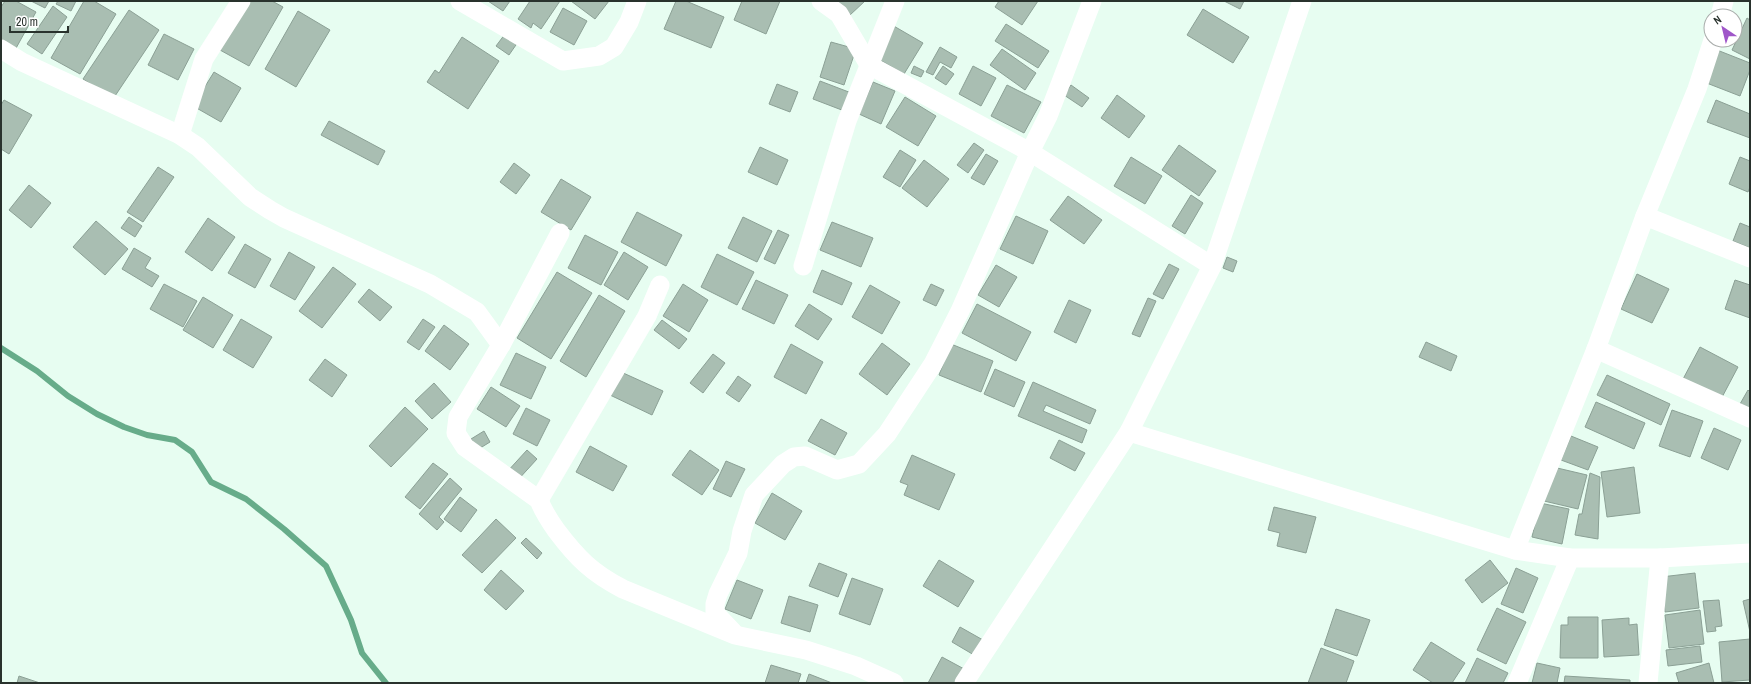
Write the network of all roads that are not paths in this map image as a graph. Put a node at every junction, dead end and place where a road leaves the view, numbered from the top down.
1 (241, 1) edge
2 (460, 1) edge
3 (636, 1) edge
4 (821, 1) edge
5 (895, 1) edge
6 (1092, 1) edge
7 (1302, 1) edge
8 (1710, 48) edge
9 (1, 49) edge
10 (868, 65) junction
11 (180, 135) junction
12 (1030, 152) junction
13 (1645, 216) junction
14 (560, 234) dead end
15 (1750, 258) edge
16 (803, 266) dead end
17 (1212, 266) junction
18 (660, 285) dead end
19 (501, 345) junction
20 (1596, 349) junction
21 (1750, 418) edge
22 (1129, 432) junction
23 (539, 500) junction
24 (1515, 550) junction
25 (1750, 553) edge
26 (1570, 558) junction
27 (1660, 558) junction
28 (735, 634) junction
29 (894, 683) edge
30 (964, 683) edge
31 (1517, 683) edge
32 (1648, 683) edge

1 - 11 street
2 - 3 street
4 - 10 street
5 - 10 street
6 - 12 street
7 - 17 street
8 - 13 street
9 - 11 street
10 - 12 street
10 - 16 street
11 - 19 street
12 - 17 street
12 - 28 street
13 - 15 street
13 - 20 street
14 - 19 street
17 - 22 street
18 - 23 street
19 - 23 street
20 - 21 street
20 - 24 street
22 - 24 street
22 - 30 street
23 - 28 street
24 - 26 street
25 - 27 street
26 - 27 street
26 - 31 street
27 - 32 street
28 - 29 street

